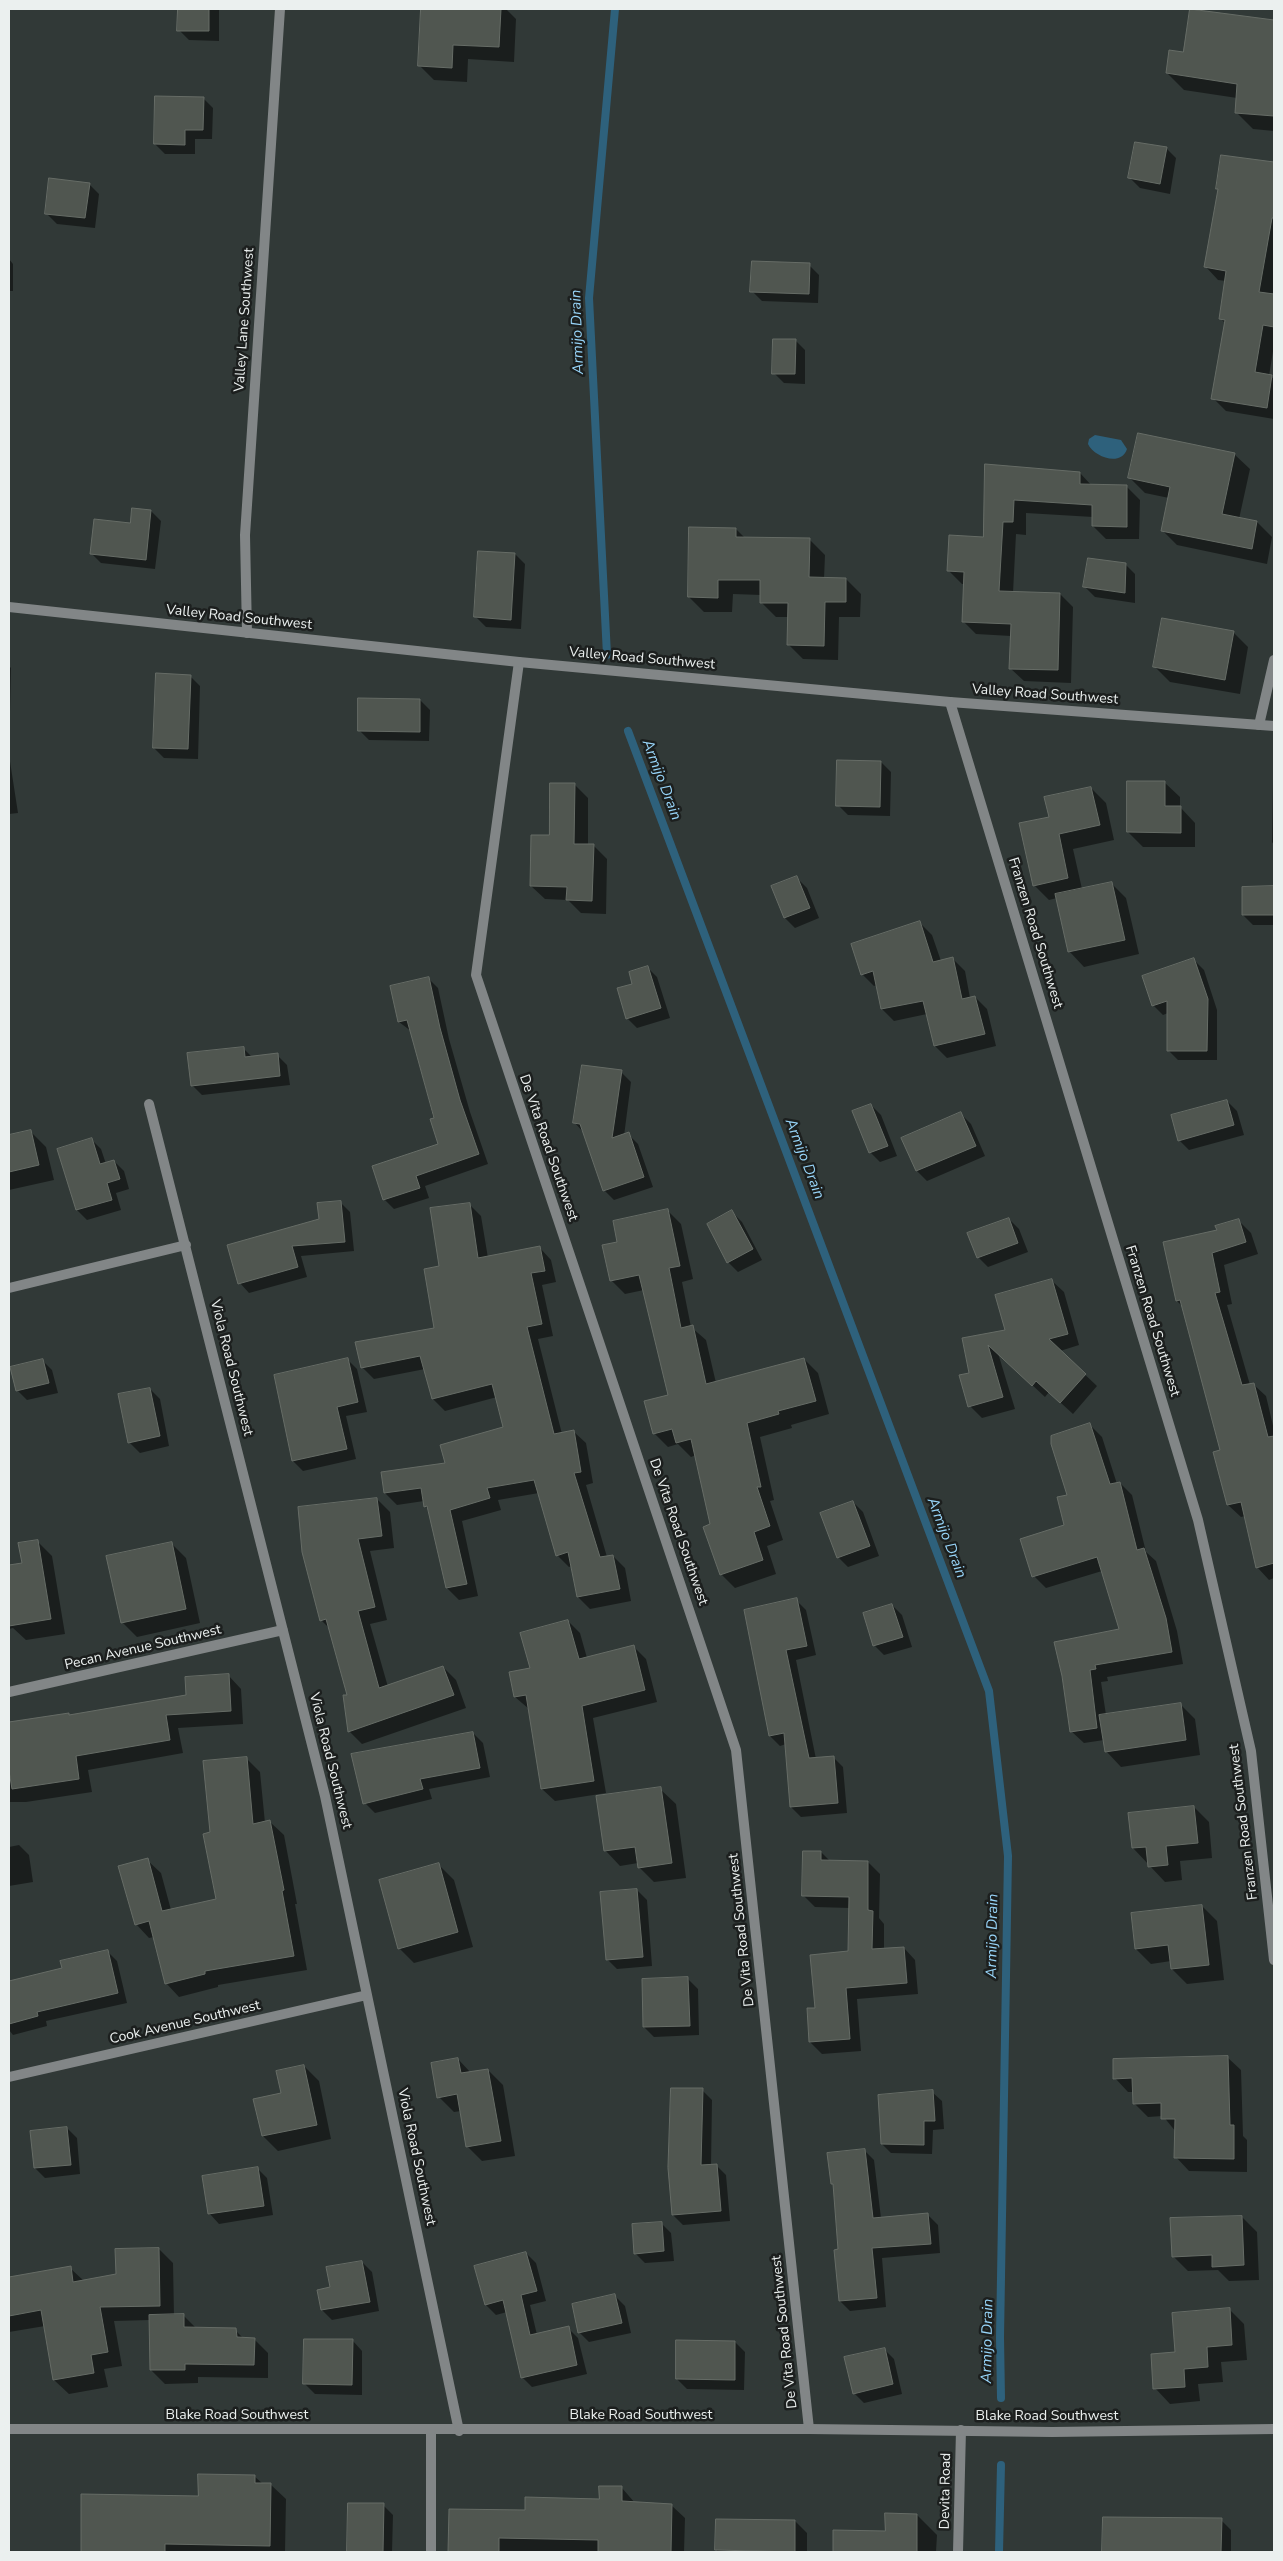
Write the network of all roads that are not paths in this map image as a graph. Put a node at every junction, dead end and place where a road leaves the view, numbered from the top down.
1 (280, 9) edge
2 (9, 607) edge
3 (247, 633) junction
4 (1274, 660) edge
5 (519, 662) junction
6 (950, 702) junction
7 (1259, 725) junction
8 (1274, 726) edge
9 (149, 1104) dead end
10 (186, 1245) junction
11 (9, 1288) edge
12 (283, 1630) junction
13 (9, 1692) edge
14 (1274, 1960) edge
15 (368, 1995) junction
16 (9, 2078) edge
17 (809, 2428) junction
18 (9, 2429) edge
19 (1274, 2429) edge
20 (431, 2430) junction
21 (961, 2430) junction
22 (459, 2431) junction
23 (431, 2552) edge
24 (958, 2552) edge

1 - 3 street, Valley Lane Southwest
2 - 3 street, Valley Road Southwest
3 - 5 street, Valley Road Southwest
4 - 7 street
5 - 6 street, Valley Road Southwest
5 - 17 street, De Vita Road Southwest
6 - 7 street, Valley Road Southwest
6 - 14 street, Franzen Road Southwest
7 - 8 street, Valley Road Southwest
9 - 10 street, Viola Road Southwest
10 - 11 street
10 - 12 street, Viola Road Southwest
12 - 13 street, Pecan Avenue Southwest
12 - 15 street, Viola Road Southwest
15 - 16 street, Cook Avenue Southwest
15 - 22 street, Viola Road Southwest
17 - 21 street, Blake Road Southwest
17 - 22 street, Blake Road Southwest
18 - 20 street, Blake Road Southwest
19 - 21 street, Blake Road Southwest
20 - 22 street, Blake Road Southwest
20 - 23 street
21 - 24 street, Devita Road

